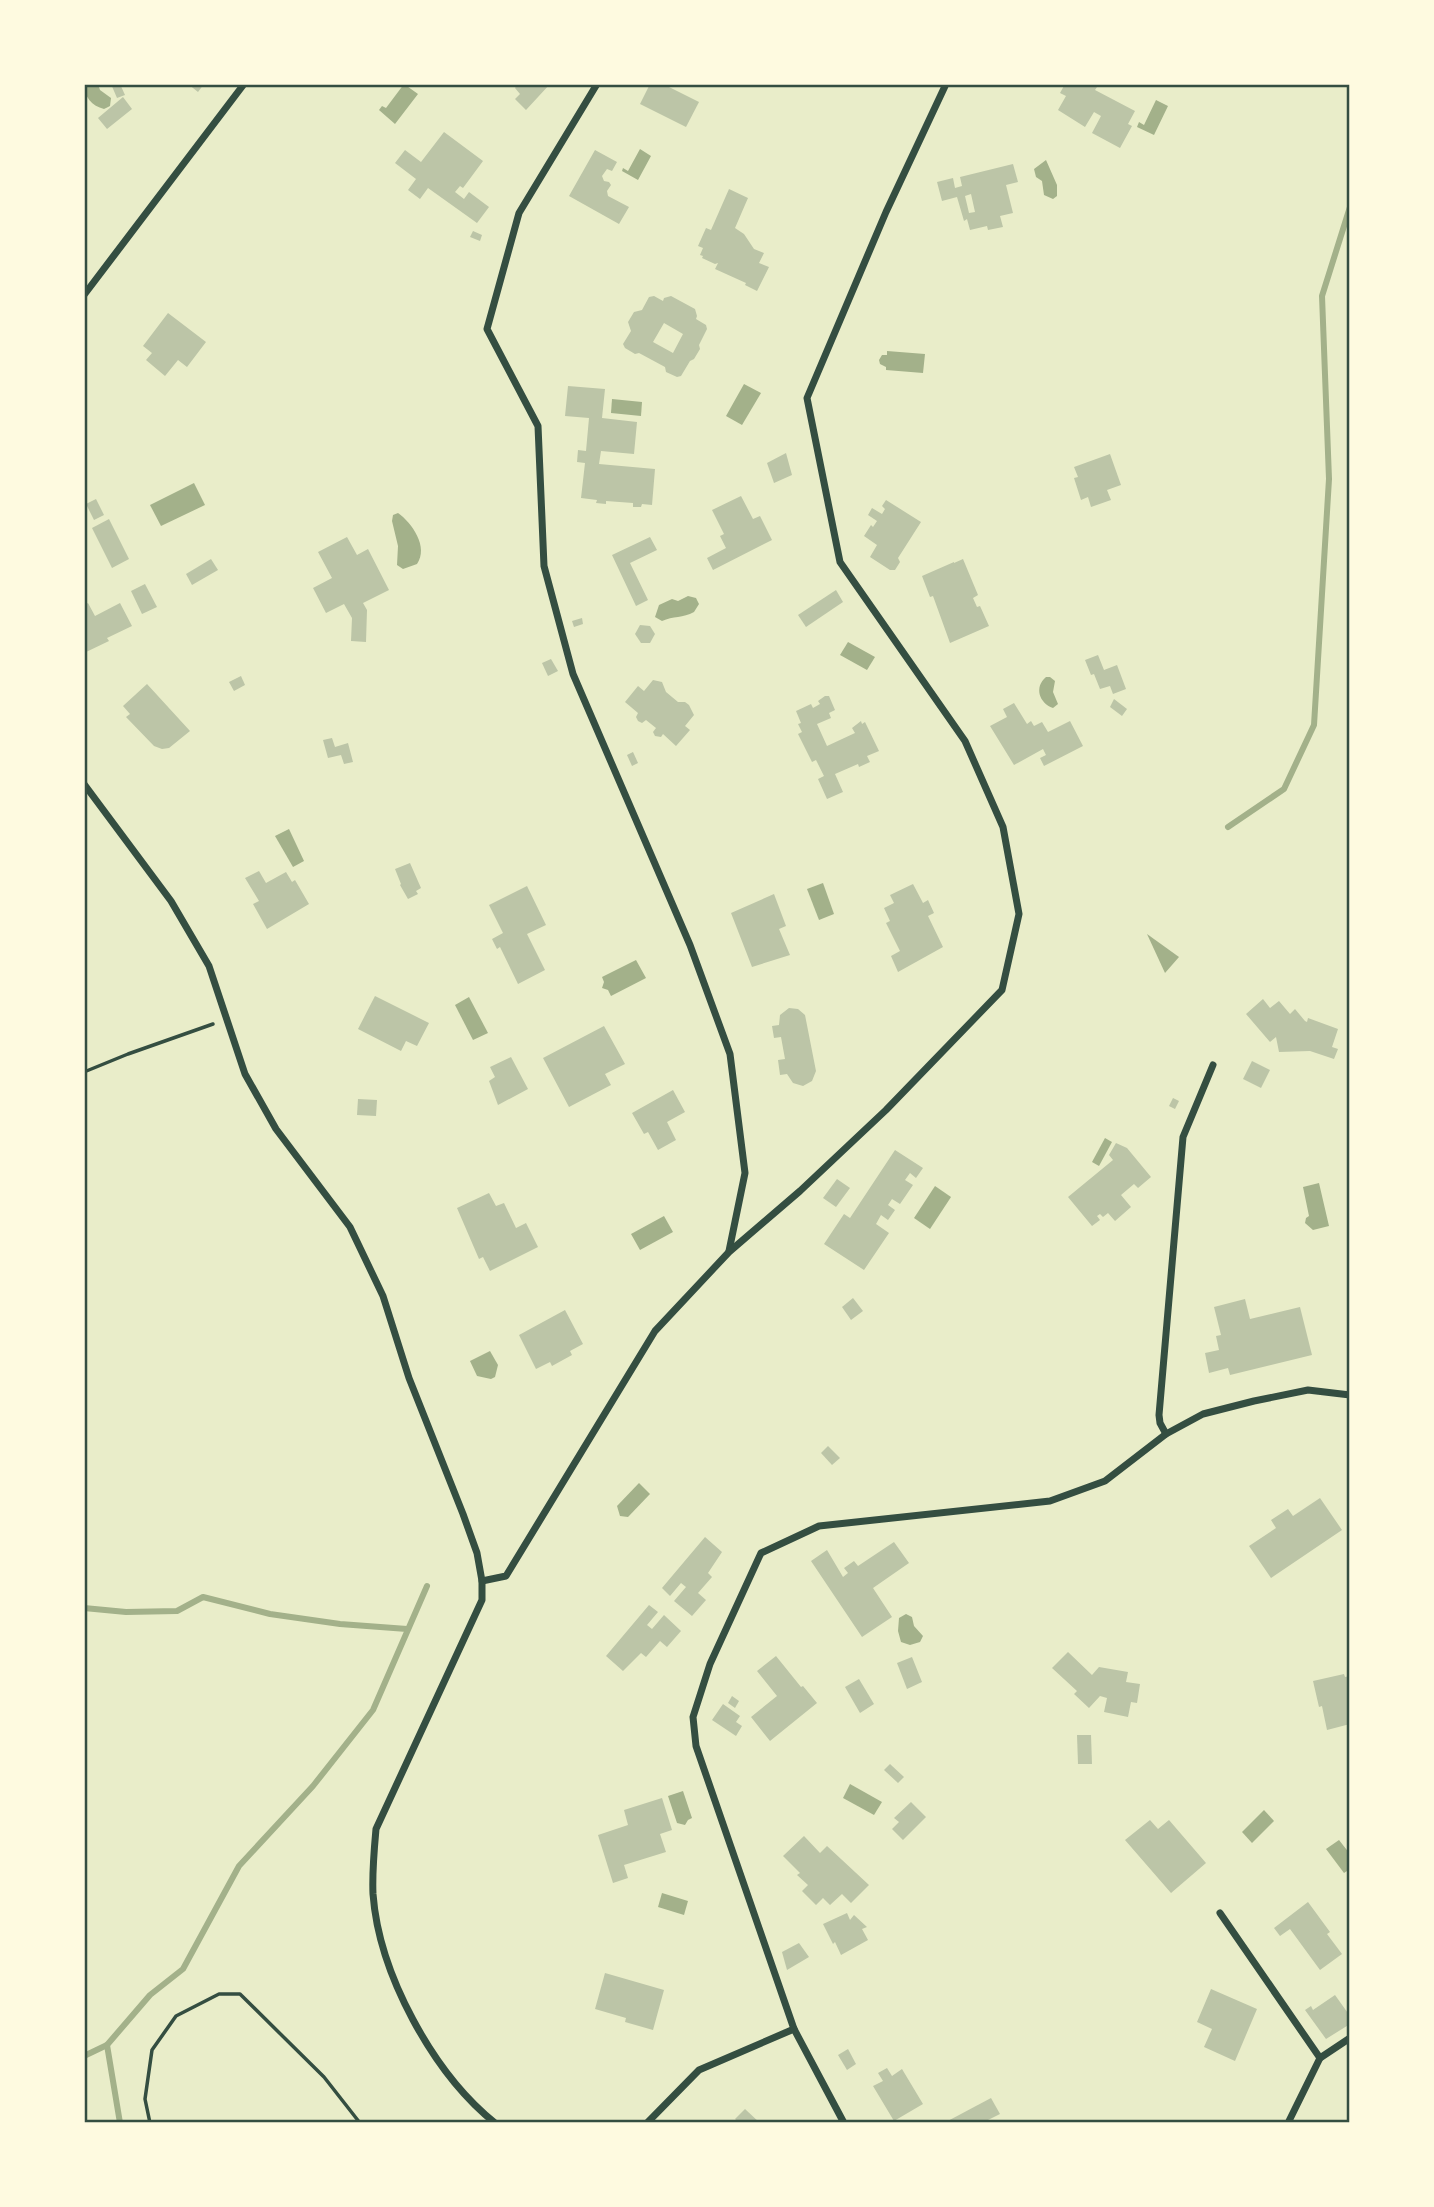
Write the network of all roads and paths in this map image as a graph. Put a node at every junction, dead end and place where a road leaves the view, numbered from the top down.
1 (244, 84) edge
2 (597, 84) edge
3 (946, 84) edge
4 (84, 296) edge
5 (84, 784) edge
6 (228, 1018) junction
7 (1213, 1065) dead end
8 (84, 1072) edge
9 (729, 1252) junction
10 (1350, 1395) edge
11 (1166, 1434) junction
12 (482, 1581) junction
13 (1220, 1913) dead end
14 (794, 2029) junction
15 (1350, 2038) edge
16 (1320, 2058) junction
17 (150, 2123) edge
18 (360, 2123) edge
19 (495, 2123) edge
20 (647, 2123) edge
21 (844, 2123) edge
22 (1288, 2123) edge

1 - 4 street
2 - 9 street
3 - 9 street
5 - 6 street
6 - 8 path
6 - 12 street
7 - 11 street
9 - 12 street
10 - 11 street
11 - 14 street
12 - 19 street
13 - 16 street
14 - 20 street
14 - 21 street
15 - 16 street
16 - 22 street
17 - 18 path

